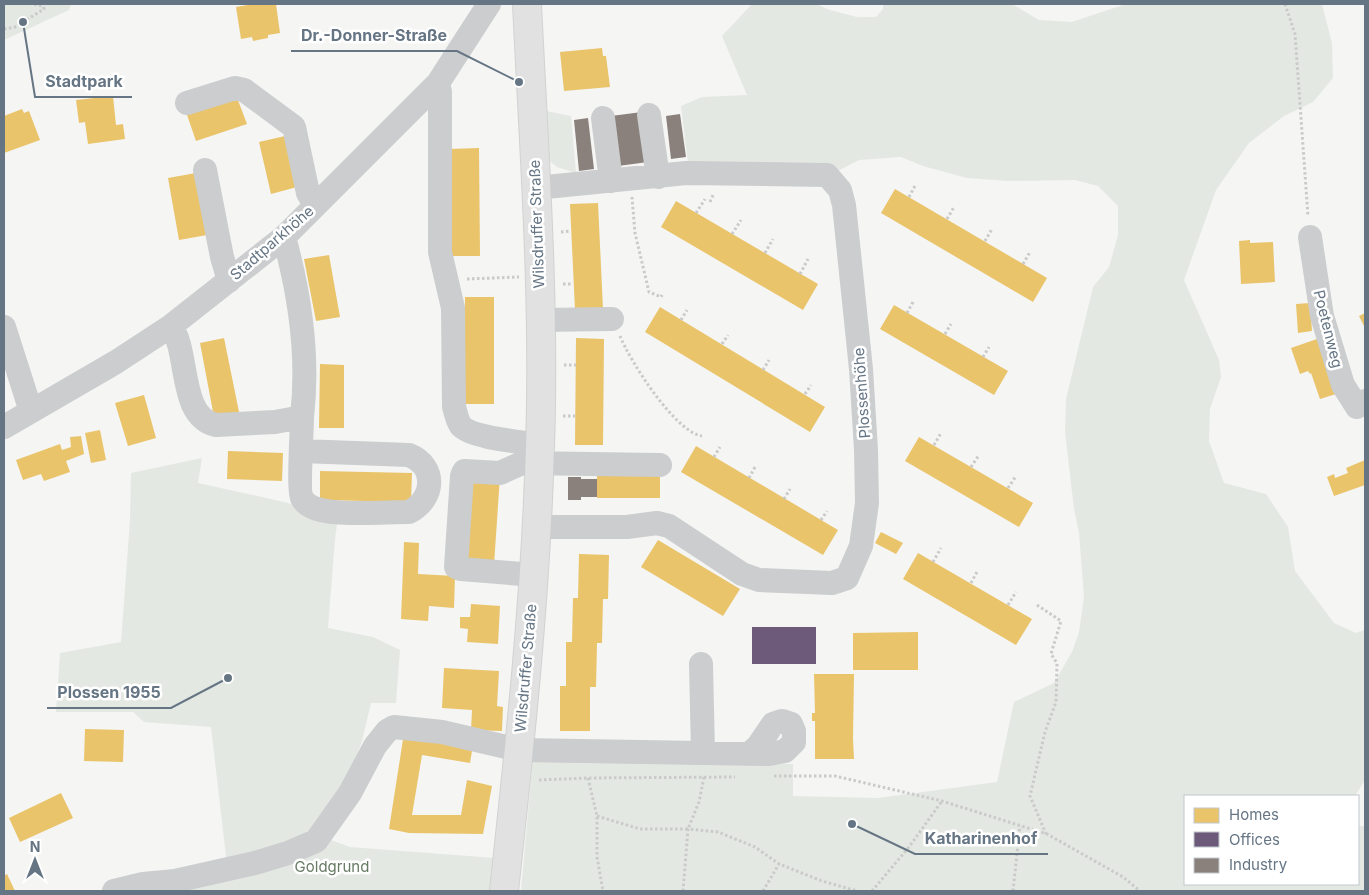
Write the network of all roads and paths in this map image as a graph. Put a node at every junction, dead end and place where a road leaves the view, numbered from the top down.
1 (32, 4) edge
2 (489, 4) edge
3 (527, 4) edge
4 (1286, 4) edge
5 (4, 29) edge
6 (438, 83) junction
7 (187, 103) dead end
8 (649, 115) dead end
9 (603, 118) dead end
10 (205, 170) dead end
11 (658, 177) junction
12 (621, 180) junction
13 (916, 184) dead end
14 (536, 188) junction
15 (909, 197) dead end
16 (705, 199) dead end
17 (315, 205) junction
18 (954, 207) dead end
19 (696, 213) dead end
20 (947, 219) dead end
21 (741, 220) dead end
22 (992, 230) dead end
23 (732, 234) dead end
24 (284, 237) junction
25 (1310, 237) joint
26 (773, 239) dead end
27 (985, 241) dead end
28 (1030, 252) dead end
29 (765, 253) dead end
30 (808, 259) dead end
31 (1023, 264) dead end
32 (800, 274) dead end
33 (540, 276) junction
34 (229, 281) junction
35 (447, 282) junction
36 (662, 295) dead end
37 (913, 302) dead end
38 (687, 310) dead end
39 (907, 313) dead end
40 (612, 319) joint
41 (541, 320) junction
42 (681, 320) dead end
43 (951, 324) dead end
44 (171, 326) junction
45 (4, 327) edge
46 (945, 334) dead end
47 (728, 335) dead end
48 (722, 344) dead end
49 (990, 347) dead end
50 (983, 357) dead end
51 (769, 360) dead end
52 (763, 370) dead end
53 (810, 385) dead end
54 (805, 394) dead end
55 (1365, 401) edge
56 (33, 410) junction
57 (302, 417) junction
58 (4, 427) edge
59 (941, 433) dead end
60 (702, 436) dead end
61 (934, 445) dead end
62 (720, 447) dead end
63 (301, 451) junction
64 (540, 454) junction
65 (979, 455) dead end
66 (714, 457) dead end
67 (660, 465) dead end
68 (972, 467) dead end
69 (755, 468) dead end
70 (1016, 476) dead end
71 (749, 478) dead end
72 (1008, 488) dead end
73 (790, 489) dead end
74 (784, 499) dead end
75 (826, 511) dead end
76 (821, 520) dead end
77 (537, 527) junction
78 (941, 548) dead end
79 (934, 562) dead end
80 (978, 570) dead end
81 (534, 575) junction
82 (971, 583) dead end
83 (1016, 592) dead end
84 (1008, 605) dead end
85 (1037, 605) dead end
86 (701, 664) dead end
87 (519, 750) junction
88 (703, 753) junction
89 (749, 754) dead end
90 (742, 776) dead end
91 (770, 776) dead end
92 (704, 777) junction
93 (588, 778) junction
94 (516, 781) junction
95 (942, 802) junction
96 (597, 816) junction
97 (1020, 826) junction
98 (688, 829) junction
99 (1046, 834) junction
100 (779, 864) junction
101 (114, 891) edge
102 (504, 891) edge
103 (603, 891) edge
104 (683, 891) edge
105 (763, 891) edge
106 (857, 891) edge
107 (872, 891) edge
108 (1013, 891) edge
109 (1140, 891) edge

1 - 5 path
2 - 6 street, Stadtparkhöhe
3 - 14 main road, Wilsdruffer Straße
4 - 25 path
6 - 17 street, Stadtparkhöhe
6 - 35 street
7 - 17 street
8 - 11 street
9 - 12 street
10 - 34 street
11 - 12 street, Plossenhöhe
11 - 77 street, Plossenhöhe
12 - 14 street, Plossenhöhe
12 - 36 path
13 - 15 path
14 - 33 main road, Wilsdruffer Straße
16 - 19 path
17 - 24 street, Stadtparkhöhe
18 - 20 path
21 - 23 path
22 - 27 path
24 - 34 street, Stadtparkhöhe
24 - 57 street
25 - 55 street, Poetenweg
26 - 29 path
28 - 31 path
30 - 32 path
33 - 35 path
33 - 41 main road, Wilsdruffer Straße
34 - 44 street, Stadtparkhöhe
35 - 64 street
37 - 39 path
38 - 42 path
40 - 41 street
40 - 60 path
41 - 64 main road, Wilsdruffer Straße
43 - 46 path
44 - 56 street, Stadtparkhöhe
44 - 57 street
45 - 56 street
47 - 48 path
49 - 50 path
51 - 52 path
53 - 54 path
56 - 58 street, Stadtparkhöhe
57 - 63 street
59 - 61 path
62 - 66 path
63 - 63 street
64 - 67 street
64 - 77 main road, Wilsdruffer Straße
64 - 81 street
65 - 68 path
69 - 71 path
70 - 72 path
73 - 74 path
75 - 76 path
77 - 81 main road, Wilsdruffer Straße
78 - 79 path
80 - 82 path
81 - 87 main road, Wilsdruffer Straße
83 - 84 path
85 - 99 path
86 - 88 street
87 - 88 street
87 - 94 main road, Wilsdruffer Straße
87 - 101 street
88 - 89 street
90 - 92 path
91 - 95 path
92 - 93 path
92 - 98 path
93 - 94 path
93 - 96 path
94 - 102 main road, Wilsdruffer Straße
95 - 97 path
95 - 107 path
96 - 98 path
96 - 103 path
97 - 99 path
97 - 108 path
98 - 100 path
98 - 104 path
99 - 109 path
100 - 105 path
100 - 106 path

